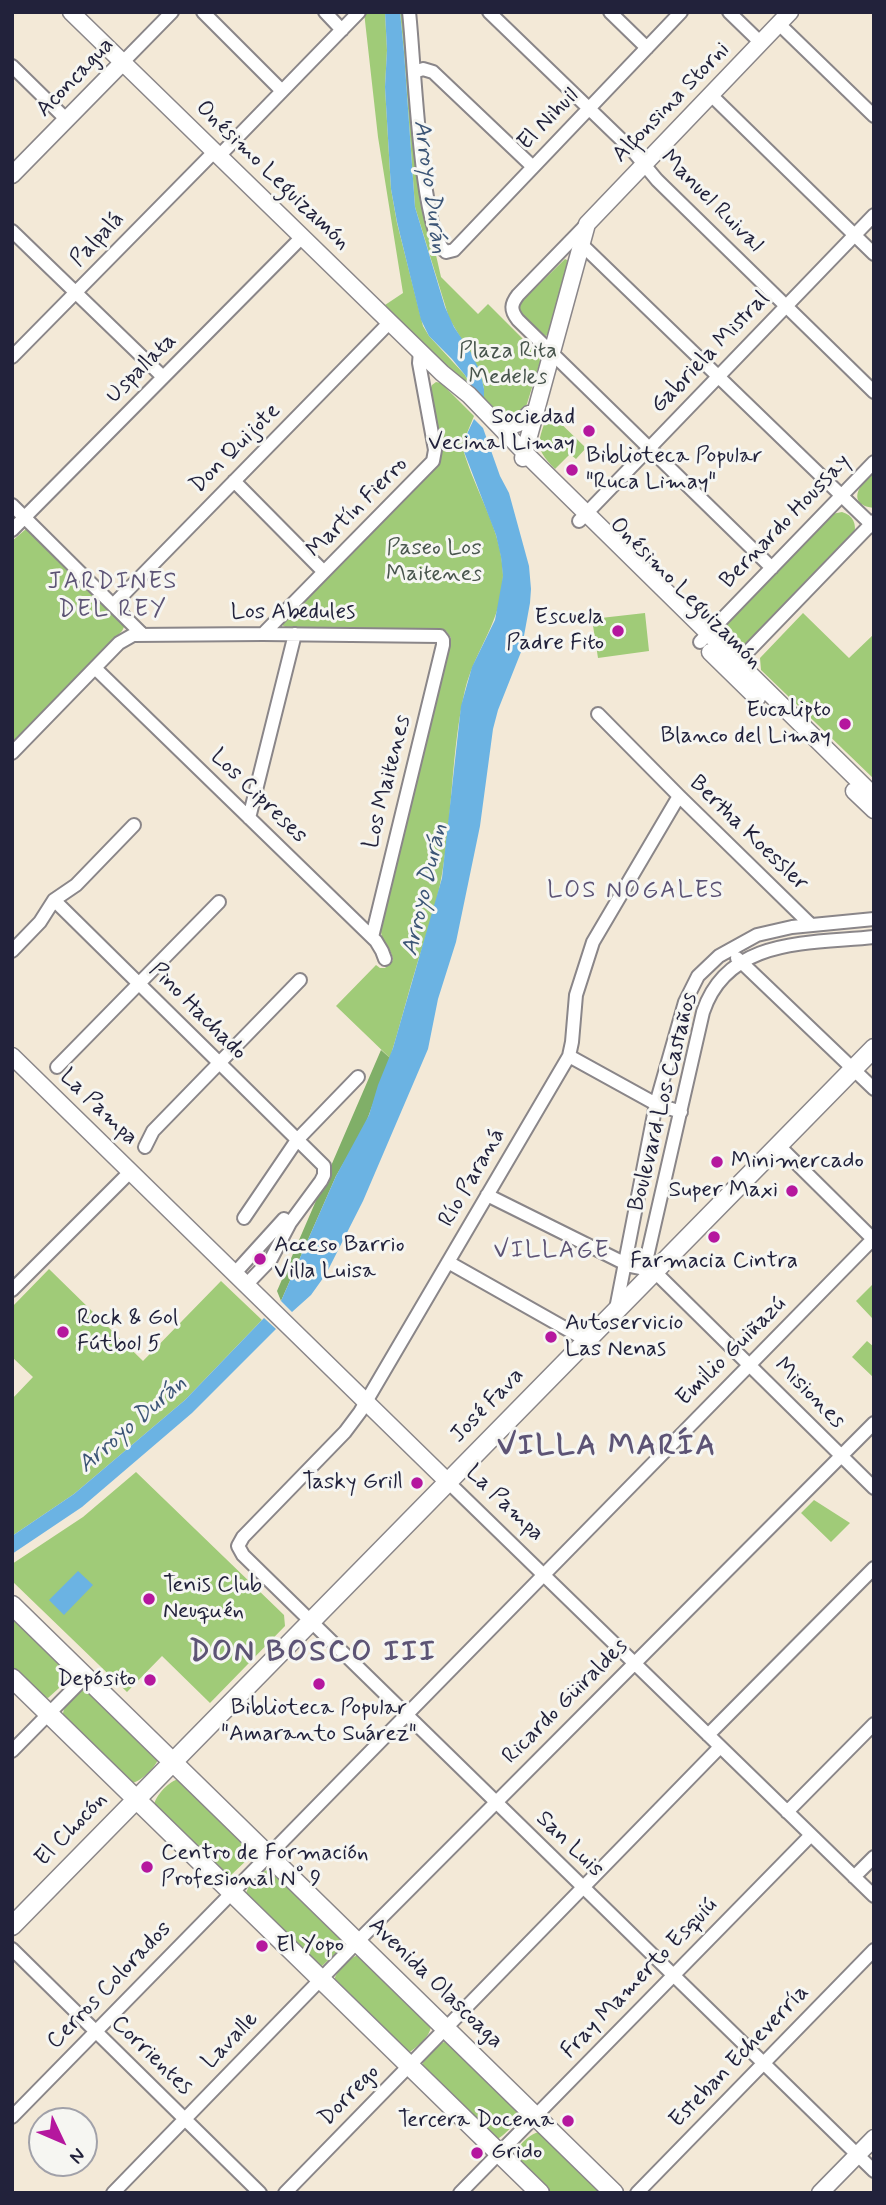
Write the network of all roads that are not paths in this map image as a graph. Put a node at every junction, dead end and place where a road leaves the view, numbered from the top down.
1 (71, 12) edge
2 (172, 12) edge
3 (202, 12) edge
4 (325, 12) edge
5 (359, 12) edge
6 (409, 12) edge
7 (489, 12) edge
8 (610, 12) edge
9 (681, 12) edge
10 (729, 12) edge
11 (784, 18) edge
12 (342, 30) junction
13 (761, 43) junction
14 (647, 48) junction
15 (122, 63) junction
16 (12, 66) edge
17 (415, 72) junction
18 (282, 91) junction
19 (710, 95) junction
20 (589, 108) junction
21 (874, 116) edge
22 (67, 120) junction
23 (216, 154) junction
24 (644, 164) junction
25 (533, 167) junction
26 (12, 175) edge
27 (874, 215) edge
28 (12, 231) edge
29 (854, 235) junction
30 (302, 237) junction
31 (578, 241) junction
32 (874, 254) edge
33 (76, 293) junction
34 (786, 306) junction
35 (390, 322) junction
36 (420, 351) junction
37 (551, 352) junction
38 (12, 358) edge
39 (442, 373) junction
40 (163, 377) junction
41 (718, 377) junction
42 (543, 379) junction
43 (874, 392) edge
44 (528, 414) junction
45 (496, 421) junction
46 (649, 448) junction
47 (520, 455) junction
48 (874, 462) edge
49 (234, 481) junction
50 (841, 496) junction
51 (12, 505) edge
52 (583, 517) junction
53 (25, 518) junction
54 (873, 524) edge
55 (12, 530) edge
56 (772, 568) junction
57 (324, 572) junction
58 (113, 605) junction
59 (142, 634) junction
60 (263, 634) junction
61 (295, 634) junction
62 (442, 637) joint
63 (704, 638) junction
64 (733, 667) junction
65 (96, 668) junction
66 (598, 714) dead end
67 (12, 753) edge
68 (679, 796) junction
69 (874, 796) edge
70 (874, 810) edge
71 (249, 818) junction
72 (134, 825) dead end
73 (54, 900) junction
74 (219, 902) dead end
75 (874, 919) edge
76 (810, 924) junction
77 (372, 937) junction
78 (874, 937) edge
79 (735, 945) junction
80 (12, 951) edge
81 (385, 959) dead end
82 (741, 962) junction
83 (300, 980) dead end
84 (139, 984) junction
85 (874, 1048) edge
86 (12, 1056) edge
87 (569, 1056) junction
88 (219, 1063) junction
89 (57, 1067) dead end
90 (853, 1069) junction
91 (358, 1077) dead end
92 (874, 1089) edge
93 (656, 1104) junction
94 (681, 1112) junction
95 (297, 1140) junction
96 (778, 1145) junction
97 (145, 1147) dead end
98 (311, 1153) junction
99 (130, 1172) junction
100 (487, 1195) junction
101 (244, 1218) dead end
102 (630, 1238) junction
103 (873, 1239) edge
104 (650, 1242) junction
105 (449, 1262) junction
106 (625, 1264) junction
107 (654, 1271) junction
108 (244, 1282) junction
109 (12, 1290) edge
110 (616, 1311) junction
111 (586, 1340) junction
112 (749, 1364) junction
113 (366, 1402) junction
114 (874, 1423) edge
115 (842, 1456) junction
116 (448, 1482) junction
117 (874, 1488) edge
118 (238, 1546) joint
119 (874, 1568) edge
120 (543, 1574) junction
121 (12, 1605) edge
122 (311, 1621) junction
123 (635, 1664) junction
124 (85, 1676) junction
125 (12, 1678) edge
126 (49, 1713) junction
127 (406, 1714) junction
128 (874, 1724) edge
129 (708, 1735) junction
130 (720, 1747) junction
131 (12, 1751) edge
132 (173, 1762) junction
133 (136, 1799) junction
134 (496, 1802) junction
135 (787, 1812) junction
136 (811, 1835) junction
137 (267, 1855) junction
138 (874, 1857) edge
139 (854, 1877) junction
140 (583, 1888) junction
141 (232, 1892) junction
142 (874, 1896) edge
143 (12, 1926) edge
144 (356, 1942) junction
145 (12, 1949) edge
146 (874, 1950) edge
147 (673, 1976) junction
148 (321, 1979) junction
149 (446, 2029) junction
150 (96, 2031) junction
151 (763, 2063) junction
152 (410, 2065) junction
153 (535, 2116) junction
154 (12, 2117) edge
155 (185, 2119) junction
156 (874, 2138) edge
157 (499, 2153) junction
158 (857, 2155) junction
159 (874, 2171) edge
160 (249, 2182) junction
161 (113, 2193) edge
162 (239, 2193) edge
163 (260, 2193) edge
164 (285, 2193) edge
165 (460, 2193) edge
166 (540, 2193) edge
167 (614, 2193) edge
168 (637, 2193) edge
169 (820, 2193) edge

1 - 15 street, Onésimo Leguizamón
2 - 15 street, Aconcagua
3 - 18 street
4 - 12 street
5 - 12 street, Palpalá
6 - 17 street
7 - 20 street, Manuel Ruival
8 - 14 street
9 - 14 street, El Nihuil
10 - 13 street
11 - 13 street, Alfonsina Storni
11 - 21 street
12 - 18 street, Palpalá
13 - 19 street, Alfonsina Storni
14 - 20 street, El Nihuil
15 - 22 street, Aconcagua
15 - 23 street, Onésimo Leguizamón
16 - 22 street
17 - 25 street
17 - 25 street, El Nihuil
18 - 23 street, Palpalá
19 - 24 street, Alfonsina Storni
19 - 29 street
20 - 24 street, Manuel Ruival
20 - 25 street, El Nihuil
22 - 26 street, Aconcagua
23 - 30 street, Onésimo Leguizamón
23 - 33 street, Palpalá
24 - 31 street, Alfonsina Storni
24 - 34 street, Manuel Ruival
27 - 29 street, Gabriela Mistral
28 - 33 street
29 - 32 street
29 - 34 street, Gabriela Mistral
30 - 35 street, Onésimo Leguizamón
30 - 40 street, Uspallata
31 - 37 street, Alfonsina Storni
31 - 37 street, Alfonsina Storni
31 - 41 street
33 - 38 street, Palpalá
33 - 40 street
34 - 41 street, Gabriela Mistral
34 - 43 street, Manuel Ruival
35 - 36 street, Onésimo Leguizamón
35 - 49 street, Don Quijote
36 - 39 street, Onésimo Leguizamón
36 - 57 street, Martín Fierro
37 - 42 street, Alfonsina Storni
37 - 46 street
39 - 45 street, Onésimo Leguizamón
39 - 47 street, Onésimo Leguizamón
40 - 53 street, Uspallata
41 - 46 street, Gabriela Mistral
41 - 50 street
42 - 44 street, Alfonsina Storni
42 - 47 street, Alfonsina Storni
44 - 45 street
44 - 47 street, Alfonsina Storni
45 - 47 street, Onésimo Leguizamón
46 - 52 street, Gabriela Mistral
46 - 56 street
47 - 52 street, Onésimo Leguizamón
48 - 50 street, Bernardo Houssay
49 - 57 street
49 - 58 street, Don Quijote
50 - 54 street
50 - 56 street, Bernardo Houssay
51 - 53 street
52 - 63 street, Onésimo Leguizamón
53 - 55 street, Uspallata
53 - 58 street
54 - 64 street
56 - 63 street, Bernardo Houssay
57 - 60 street, Martín Fierro
58 - 59 street
59 - 60 street, Los Abedules
59 - 65 street
60 - 61 street, Los Abedules
61 - 62 street, Los Abedules
61 - 71 street
62 - 77 street, Los Maitenes
63 - 64 street, Onésimo Leguizamón
64 - 69 street, Onésimo Leguizamón
64 - 70 street, Onésimo Leguizamón
65 - 67 street
65 - 71 street, Los Cipreses
66 - 68 street, Bertha Koessler
68 - 76 street, Bertha Koessler
68 - 87 street, Río Paraná
71 - 77 street, Los Cipreses
72 - 73 street
73 - 80 street
73 - 84 street, Pino Hachado
74 - 84 street
75 - 76 street, Boulevard Los Castaños
76 - 79 street, Boulevard Los Castaños
77 - 81 street, Los Cipreses
78 - 82 street, Boulevard Los Castaños
79 - 82 street
79 - 93 street, Boulevard Los Castaños
82 - 90 street
82 - 94 street, Boulevard Los Castaños
83 - 88 street
84 - 88 street, Pino Hachado
84 - 89 street
85 - 90 main road, José Fava
86 - 99 street, La Pampa
87 - 93 street
87 - 100 street, Río Paraná
88 - 95 street, Pino Hachado
88 - 97 street
90 - 92 street
90 - 96 main road, José Fava
91 - 95 street
93 - 94 street
93 - 102 street, Boulevard Los Castaños
94 - 104 street, Boulevard Los Castaños
95 - 98 street, Pino Hachado
95 - 101 street
96 - 103 street
96 - 107 main road, José Fava
98 - 108 street
98 - 108 street
99 - 108 street, La Pampa
99 - 109 street
100 - 105 street, Río Paraná
100 - 106 street
102 - 104 street
102 - 106 street, Boulevard Los Castaños
103 - 112 street, Emilio Guiñazú
104 - 107 street, Boulevard Los Castaños
105 - 111 street
105 - 113 street, Río Paraná
106 - 107 street
106 - 110 street, Boulevard Los Castaños
107 - 110 main road, José Fava
107 - 112 street, Misiones
108 - 113 street, La Pampa
110 - 111 main road, José Fava
111 - 116 main road, José Fava
112 - 115 street, Misiones
112 - 120 street, Emilio Guiñazú
113 - 116 street, La Pampa
113 - 118 street, Río Paraná
114 - 115 street, Ricardo Güiraldes
115 - 117 street, Misiones
115 - 123 street, Ricardo Güiraldes
116 - 120 street, La Pampa
116 - 122 main road, José Fava
118 - 122 street, San Luis
119 - 129 street
120 - 123 street, La Pampa
120 - 127 street, Emilio Guiñazú
121 - 124 main road, Avenida Olascoaga
122 - 127 street, San Luis
122 - 132 main road, José Fava
123 - 129 street, La Pampa
123 - 134 street, Ricardo Güiraldes
124 - 126 street
124 - 132 main road, Avenida Olascoaga
125 - 126 main road
126 - 131 street
126 - 133 main road
127 - 134 street, San Luis
127 - 137 street, Emilio Guiñazú
128 - 135 street
129 - 130 street, La Pampa
130 - 135 street, La Pampa
130 - 140 street, Dorrego
132 - 133 main road, José Fava
132 - 137 main road, Avenida Olascoaga
133 - 141 main road
133 - 143 main road, El Chocón
134 - 140 street, San Luis
134 - 144 street, Ricardo Güiraldes
135 - 136 street, La Pampa
136 - 139 street, La Pampa
136 - 147 street, Fray Mamerto Esquiú
137 - 141 street, Cerros Colorados
137 - 144 main road, Avenida Olascoaga
138 - 139 street
139 - 142 street, La Pampa
140 - 147 street, San Luis
140 - 149 street, Dorrego
141 - 148 main road
141 - 150 street, Cerros Colorados
144 - 148 street, Ricardo Güiraldes
144 - 149 main road, Avenida Olascoaga
145 - 150 street, Corrientes
146 - 151 street, Esteban Echeverría
147 - 151 street, San Luis
147 - 153 street, Fray Mamerto Esquiú
148 - 152 main road
148 - 155 street, Lavalle
149 - 152 street, Dorrego
149 - 153 main road, Avenida Olascoaga
150 - 154 street, Cerros Colorados
150 - 155 street, Corrientes
151 - 158 street, San Luis
151 - 168 street, Esteban Echeverría
152 - 157 main road
152 - 164 street, Dorrego
153 - 157 street, Fray Mamerto Esquiú
153 - 167 main road, Avenida Olascoaga
155 - 160 street, Corrientes
155 - 161 street, Lavalle
156 - 158 street
157 - 165 street, Fray Mamerto Esquiú
157 - 166 main road
158 - 159 street, San Luis
158 - 169 street
160 - 162 street
160 - 163 street, Corrientes

